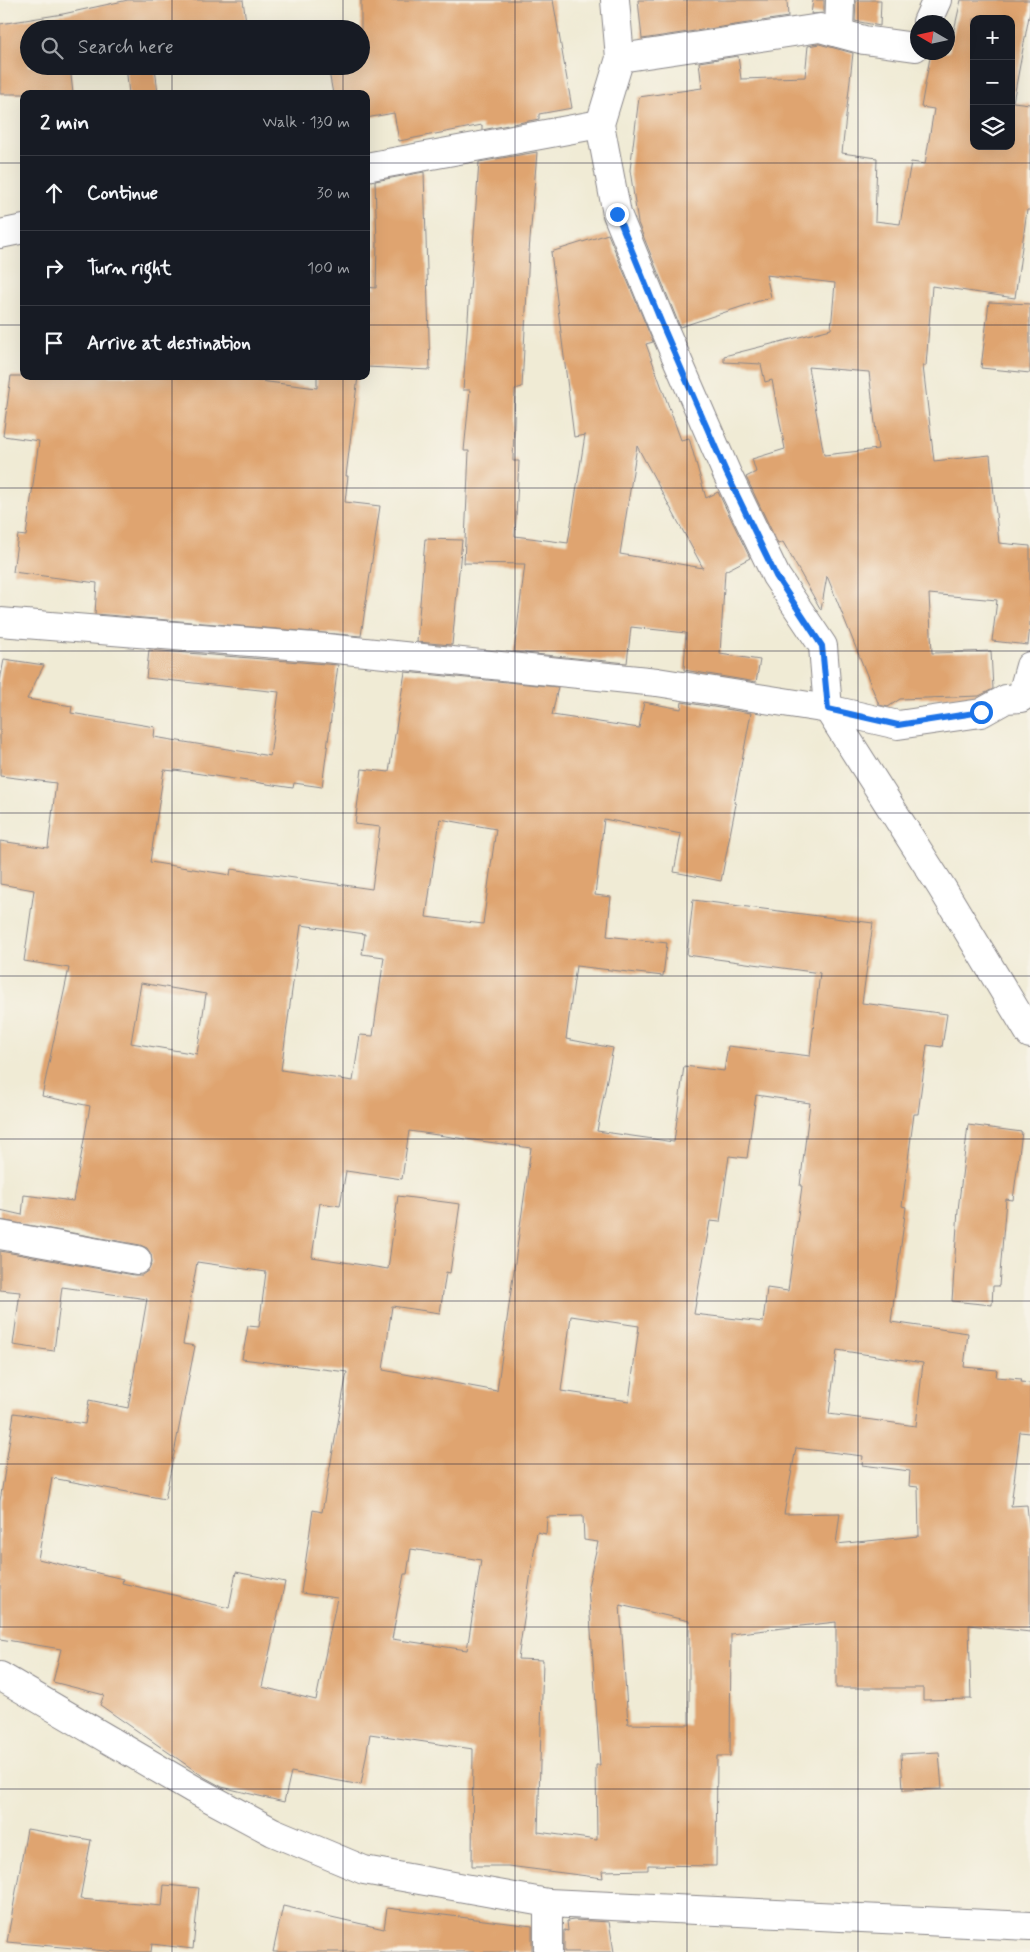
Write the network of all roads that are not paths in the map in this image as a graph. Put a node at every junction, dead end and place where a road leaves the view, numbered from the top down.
1 (615, 0) edge
2 (840, 0) edge
3 (937, 0) edge
4 (930, 15) edge
5 (839, 33) junction
6 (910, 46) edge
7 (620, 58) junction
8 (600, 124) junction
9 (370, 166) edge
10 (20, 230) edge
11 (0, 234) edge
12 (0, 622) edge
13 (1030, 666) edge
14 (828, 709) junction
15 (1030, 1034) edge
16 (0, 1234) edge
17 (137, 1260) dead end
18 (0, 1676) edge
19 (548, 1904) junction
20 (1030, 1926) edge
21 (548, 1952) edge

1 - 7 street
2 - 5 street
3 - 4 street
5 - 6 street
5 - 7 street
7 - 8 street
8 - 9 street
8 - 14 street
10 - 11 street
12 - 14 street
13 - 14 street
14 - 15 street
16 - 17 street
18 - 19 street
19 - 20 street
19 - 21 street

